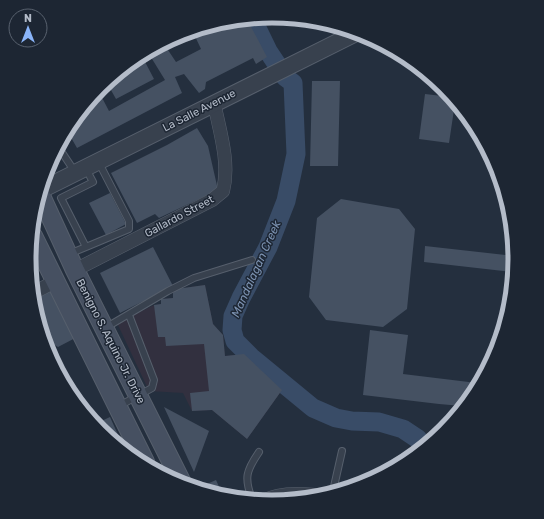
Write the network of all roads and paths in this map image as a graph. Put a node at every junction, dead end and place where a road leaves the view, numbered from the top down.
1 (344, 35) edge
2 (214, 103) junction
3 (62, 150) edge
4 (86, 167) junction
5 (47, 187) edge
6 (43, 201) edge
7 (86, 247) junction
8 (252, 260) dead end
9 (37, 262) edge
10 (72, 262) junction
11 (56, 280) junction
12 (38, 290) edge
13 (129, 314) junction
14 (104, 329) junction
15 (138, 396) junction
16 (118, 407) junction
17 (342, 451) dead end
18 (259, 452) dead end
19 (142, 457) edge
20 (189, 481) edge
21 (333, 488) edge
22 (304, 494) edge
23 (251, 495) edge
24 (283, 495) edge

1 - 2 street, La Salle Avenue
2 - 4 street, La Salle Avenue
2 - 10 street, Gallardo Street
3 - 4 lane
4 - 5 street, La Salle Avenue
4 - 7 lane
4 - 7 lane
6 - 10 main road, Benigno S. Aquino Jr. Drive
7 - 10 lane
8 - 13 lane
9 - 11 main road, Benigno S. Aquino Jr. Drive
10 - 14 main road, Benigno S. Aquino Jr. Drive
11 - 12 street
11 - 16 main road, Benigno S. Aquino Jr. Drive
13 - 14 lane
13 - 15 lane
14 - 15 main road, Benigno S. Aquino Jr. Drive
15 - 16 lane
15 - 20 main road, Benigno S. Aquino Jr. Drive
16 - 19 main road, Benigno S. Aquino Jr. Drive
17 - 21 lane
18 - 23 lane
22 - 24 street

